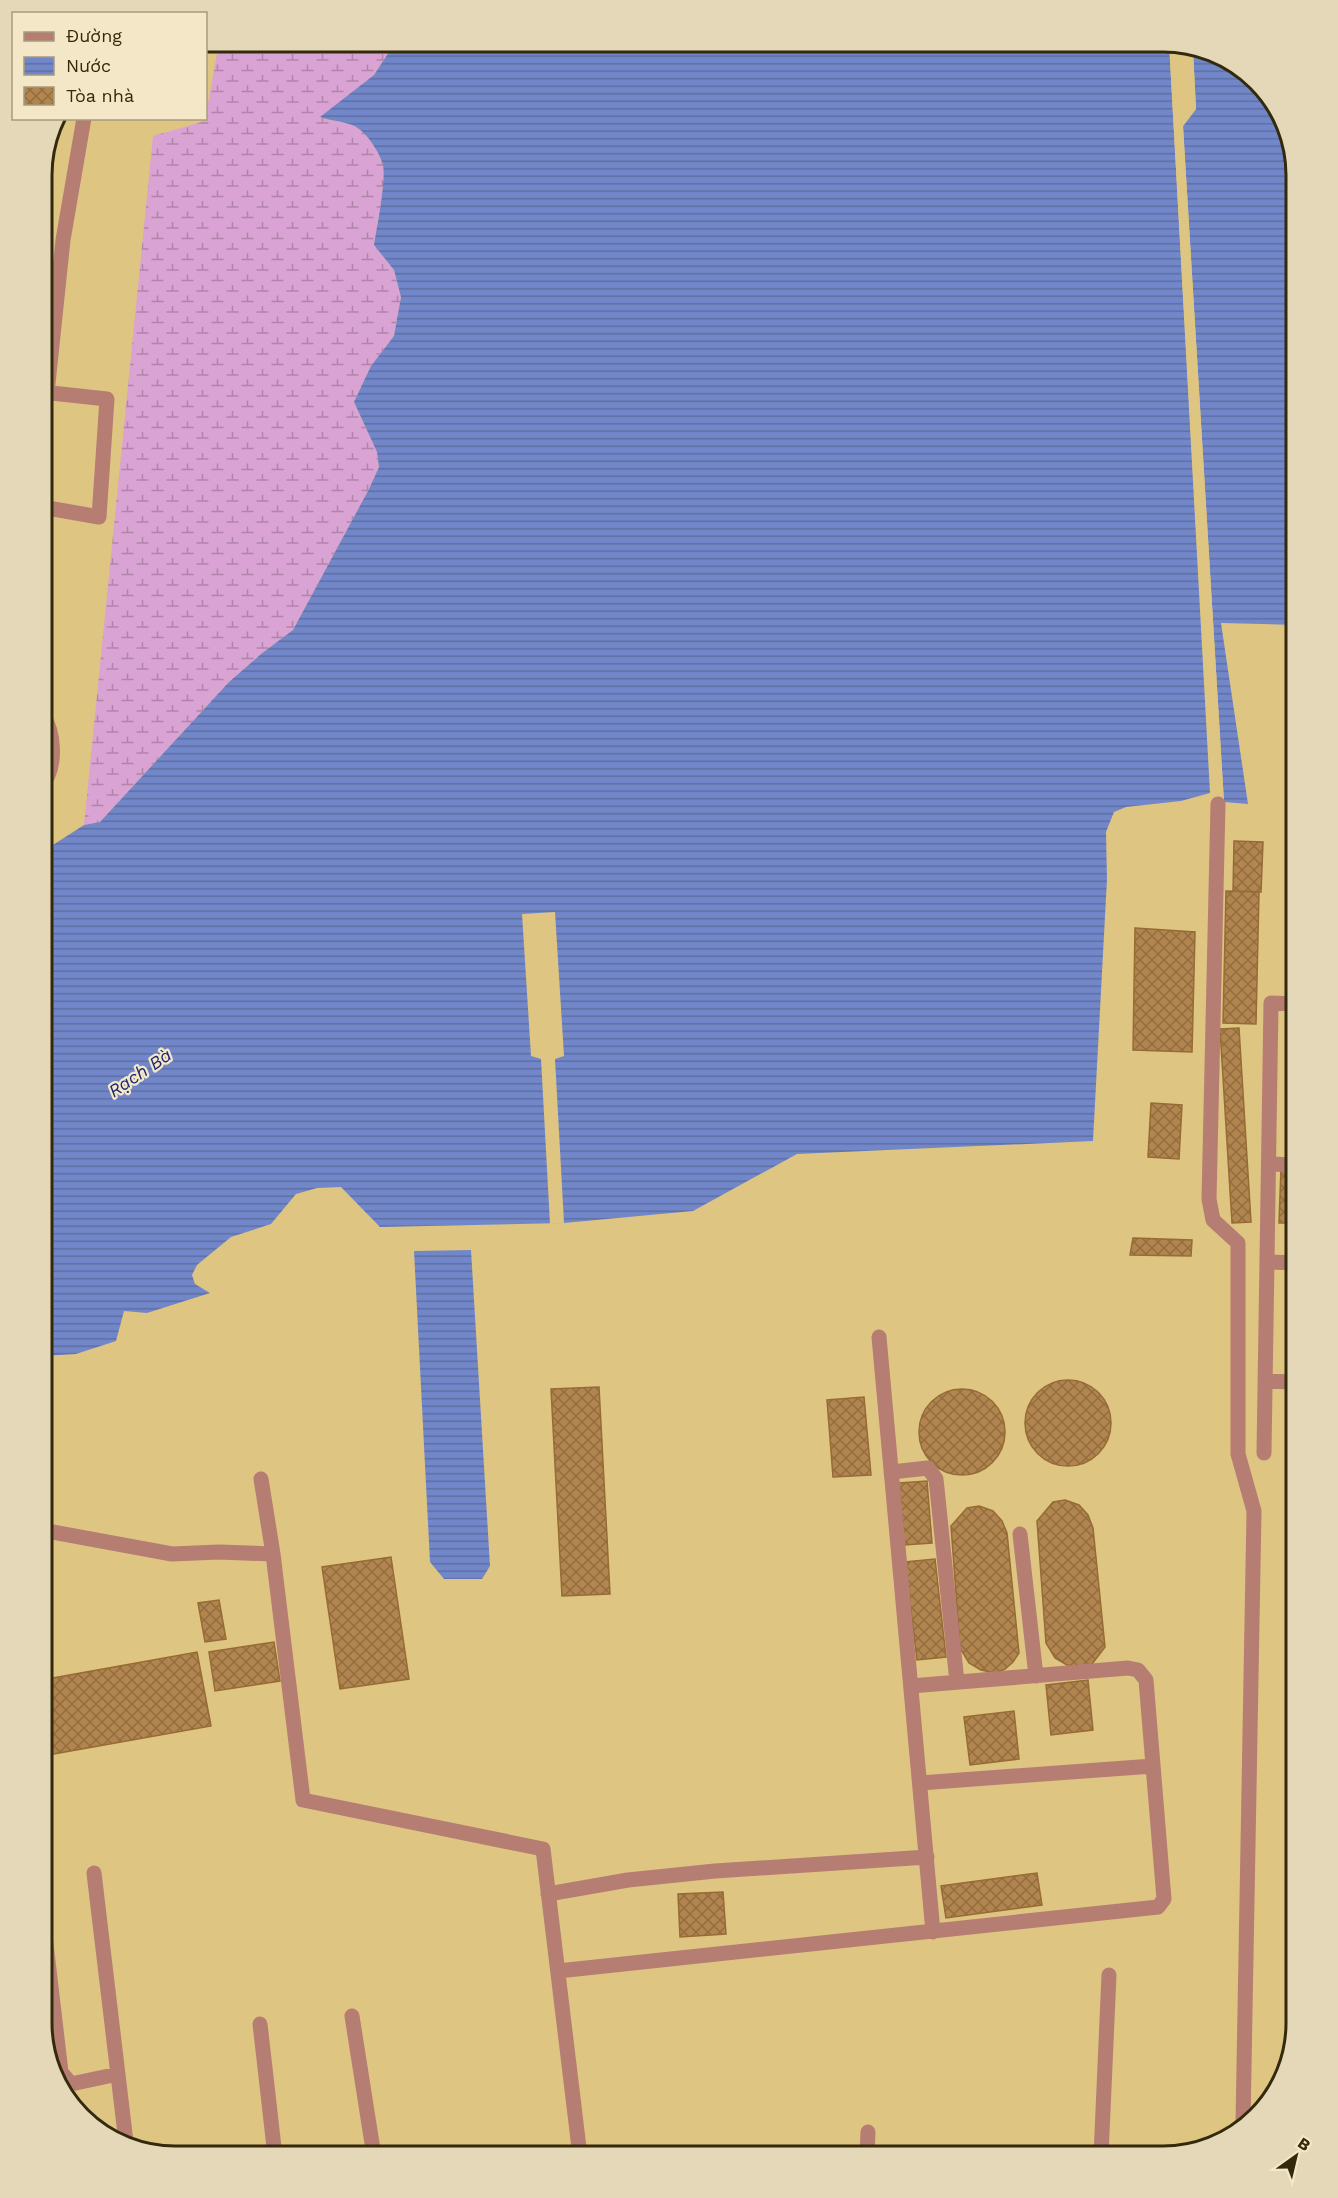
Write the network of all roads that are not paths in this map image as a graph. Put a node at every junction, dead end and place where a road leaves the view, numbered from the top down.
1 (84, 120) edge
2 (53, 321) edge
3 (53, 393) edge
4 (53, 509) edge
5 (1218, 804) dead end
6 (1286, 1004) edge
7 (1269, 1164) junction
8 (1286, 1165) edge
9 (1267, 1262) junction
10 (1286, 1263) edge
11 (879, 1337) dead end
12 (1265, 1381) junction
13 (1286, 1382) edge
14 (1264, 1453) dead end
15 (891, 1472) junction
16 (261, 1479) dead end
17 (52, 1532) edge
18 (1020, 1534) dead end
19 (273, 1554) junction
20 (1036, 1676) junction
21 (957, 1682) junction
22 (911, 1686) junction
23 (1153, 1766) junction
24 (920, 1783) junction
25 (927, 1857) junction
26 (94, 1873) dead end
27 (548, 1894) junction
28 (933, 1932) junction
29 (558, 1971) junction
30 (1109, 1976) dead end
31 (52, 1995) edge
32 (352, 2016) dead end
33 (260, 2024) dead end
34 (60, 2063) edge
35 (118, 2074) junction
36 (65, 2077) edge
37 (1243, 2115) edge
38 (868, 2132) dead end
39 (125, 2135) edge
40 (274, 2145) edge
41 (372, 2145) edge
42 (579, 2145) edge
43 (867, 2146) edge
44 (1101, 2146) edge

1 - 2 street
3 - 4 street
5 - 37 street
6 - 7 street
7 - 8 street
7 - 9 street
9 - 10 street
9 - 12 street
11 - 15 street
12 - 13 street
12 - 14 street
15 - 21 street
15 - 22 street
16 - 19 street
17 - 19 street
18 - 20 street
19 - 27 street
20 - 21 street
20 - 23 street
21 - 22 street
22 - 24 street
23 - 24 street
23 - 28 street
24 - 25 street
25 - 27 street
25 - 28 street
26 - 35 street
27 - 29 street
28 - 29 street
29 - 42 street
30 - 44 street
31 - 34 street
32 - 41 street
33 - 40 street
35 - 36 street
35 - 39 street
38 - 43 street

